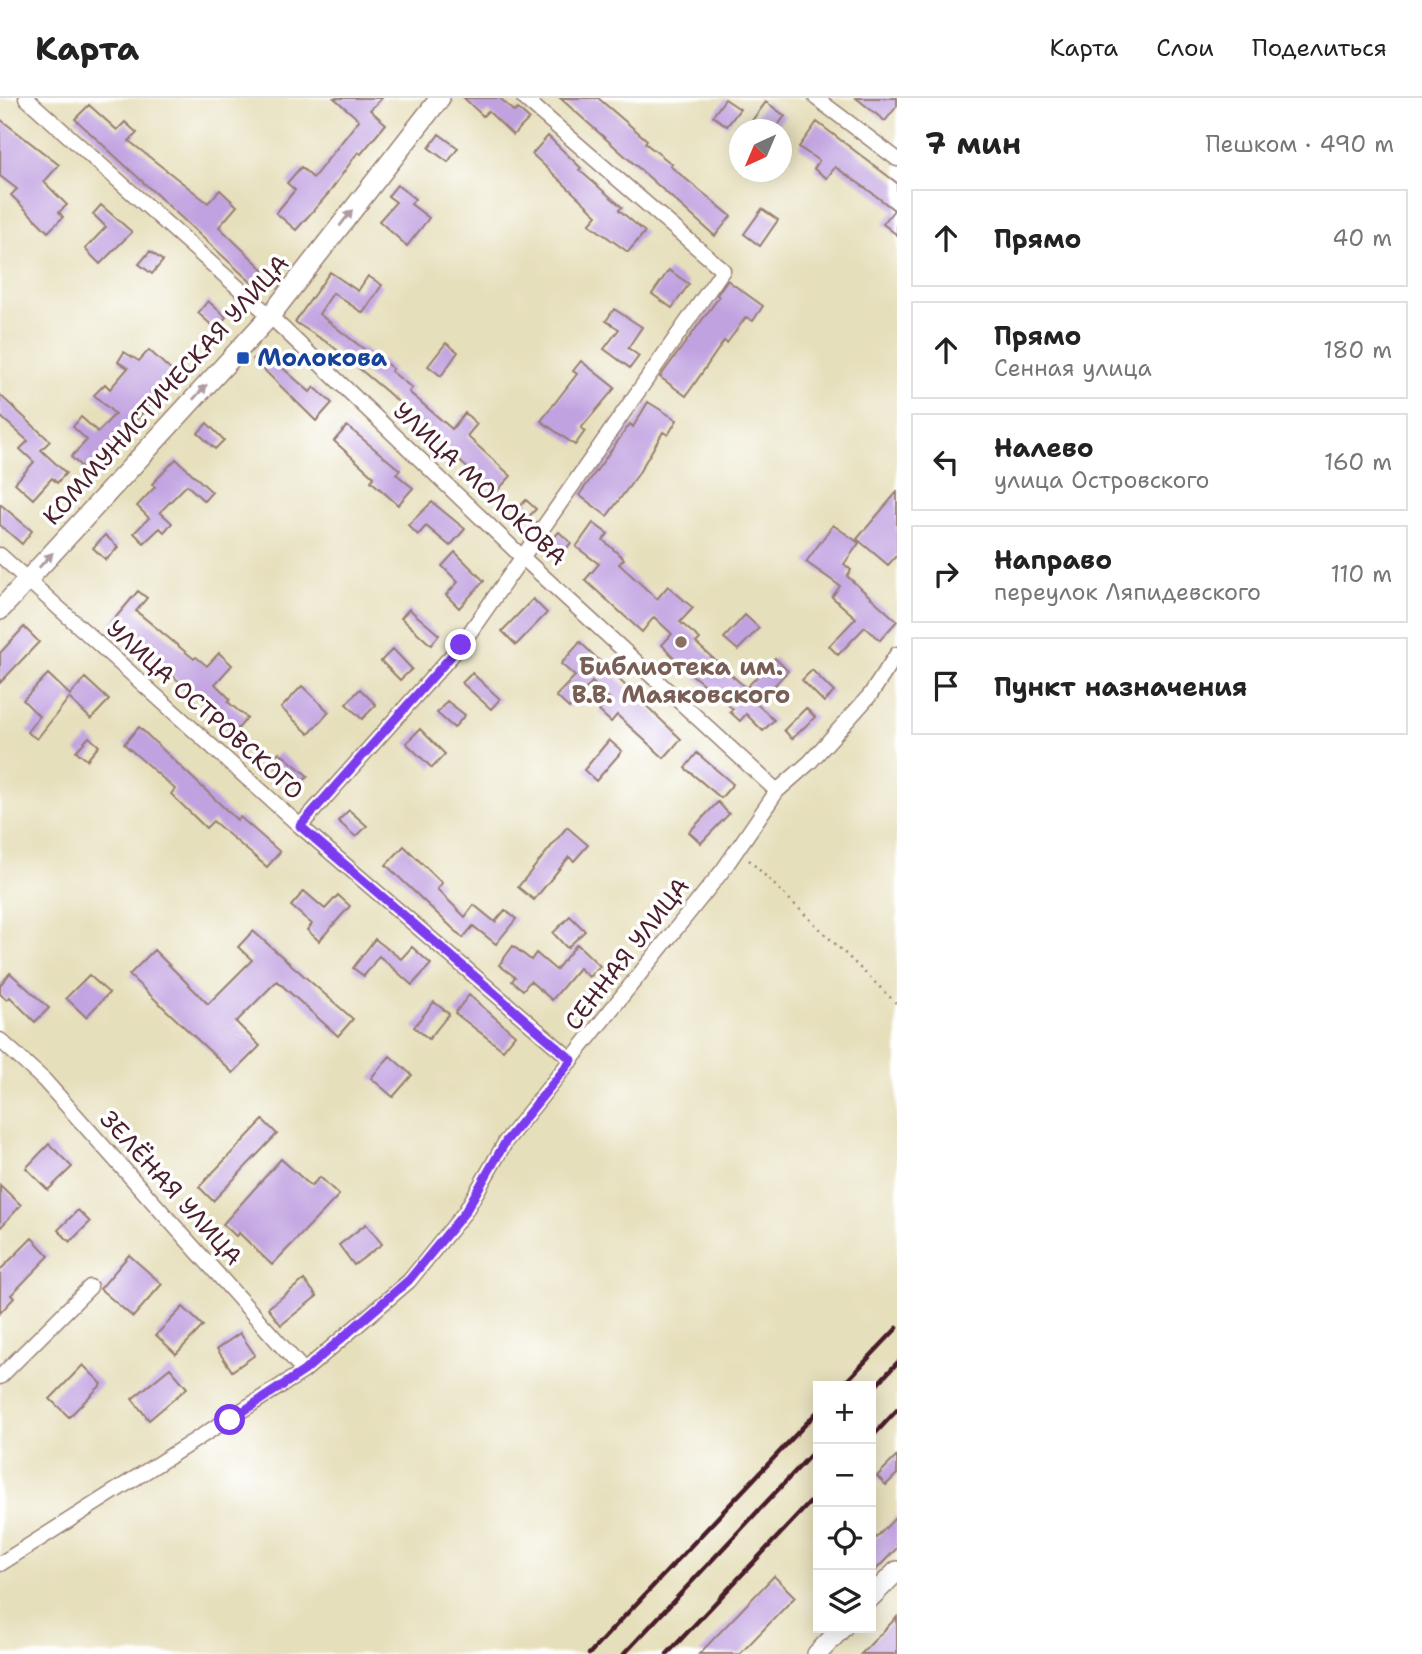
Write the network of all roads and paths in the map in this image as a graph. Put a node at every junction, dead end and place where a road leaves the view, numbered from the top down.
1 (26, 98) edge
2 (440, 98) edge
3 (524, 98) edge
4 (816, 98) edge
5 (897, 159) edge
6 (270, 316) junction
7 (0, 555) edge
8 (522, 556) junction
9 (28, 580) junction
10 (0, 610) edge
11 (897, 654) edge
12 (777, 791) junction
13 (300, 826) junction
14 (744, 855) dead end
15 (897, 1004) edge
16 (0, 1040) edge
17 (572, 1060) junction
18 (90, 1287) dead end
19 (304, 1371) junction
20 (0, 1377) edge
21 (0, 1563) edge
22 (897, 1571) edge
23 (876, 1592) edge
24 (837, 1633) edge
25 (817, 1654) edge

1 - 6 street, УЛИЦА МОЛОКОВА
6 -> 2 street, КОММУНИСТИЧЕСКАЯ УЛИЦА
3 - 8 street
4 - 5 street
6 - 8 street, УЛИЦА МОЛОКОВА
9 -> 6 street, КОММУНИСТИЧЕСКАЯ УЛИЦА
7 - 9 street, УЛИЦА ОСТРОВСКОГО
8 - 12 street, УЛИЦА МОЛОКОВА
8 - 13 street
9 - 10 street, КОММУНИСТИЧЕСКАЯ УЛИЦА
9 - 13 street, УЛИЦА ОСТРОВСКОГО
11 - 12 street, СЕННАЯ УЛИЦА
12 - 17 street, СЕННАЯ УЛИЦА
13 - 17 street, УЛИЦА ОСТРОВСКОГО
14 - 15 path
16 - 19 street, ЗЕЛЁНАЯ УЛИЦА
17 - 19 street, СЕННАЯ УЛИЦА
18 - 20 street
19 - 21 street, СЕННАЯ УЛИЦА
22 - 23 street
24 - 25 street

